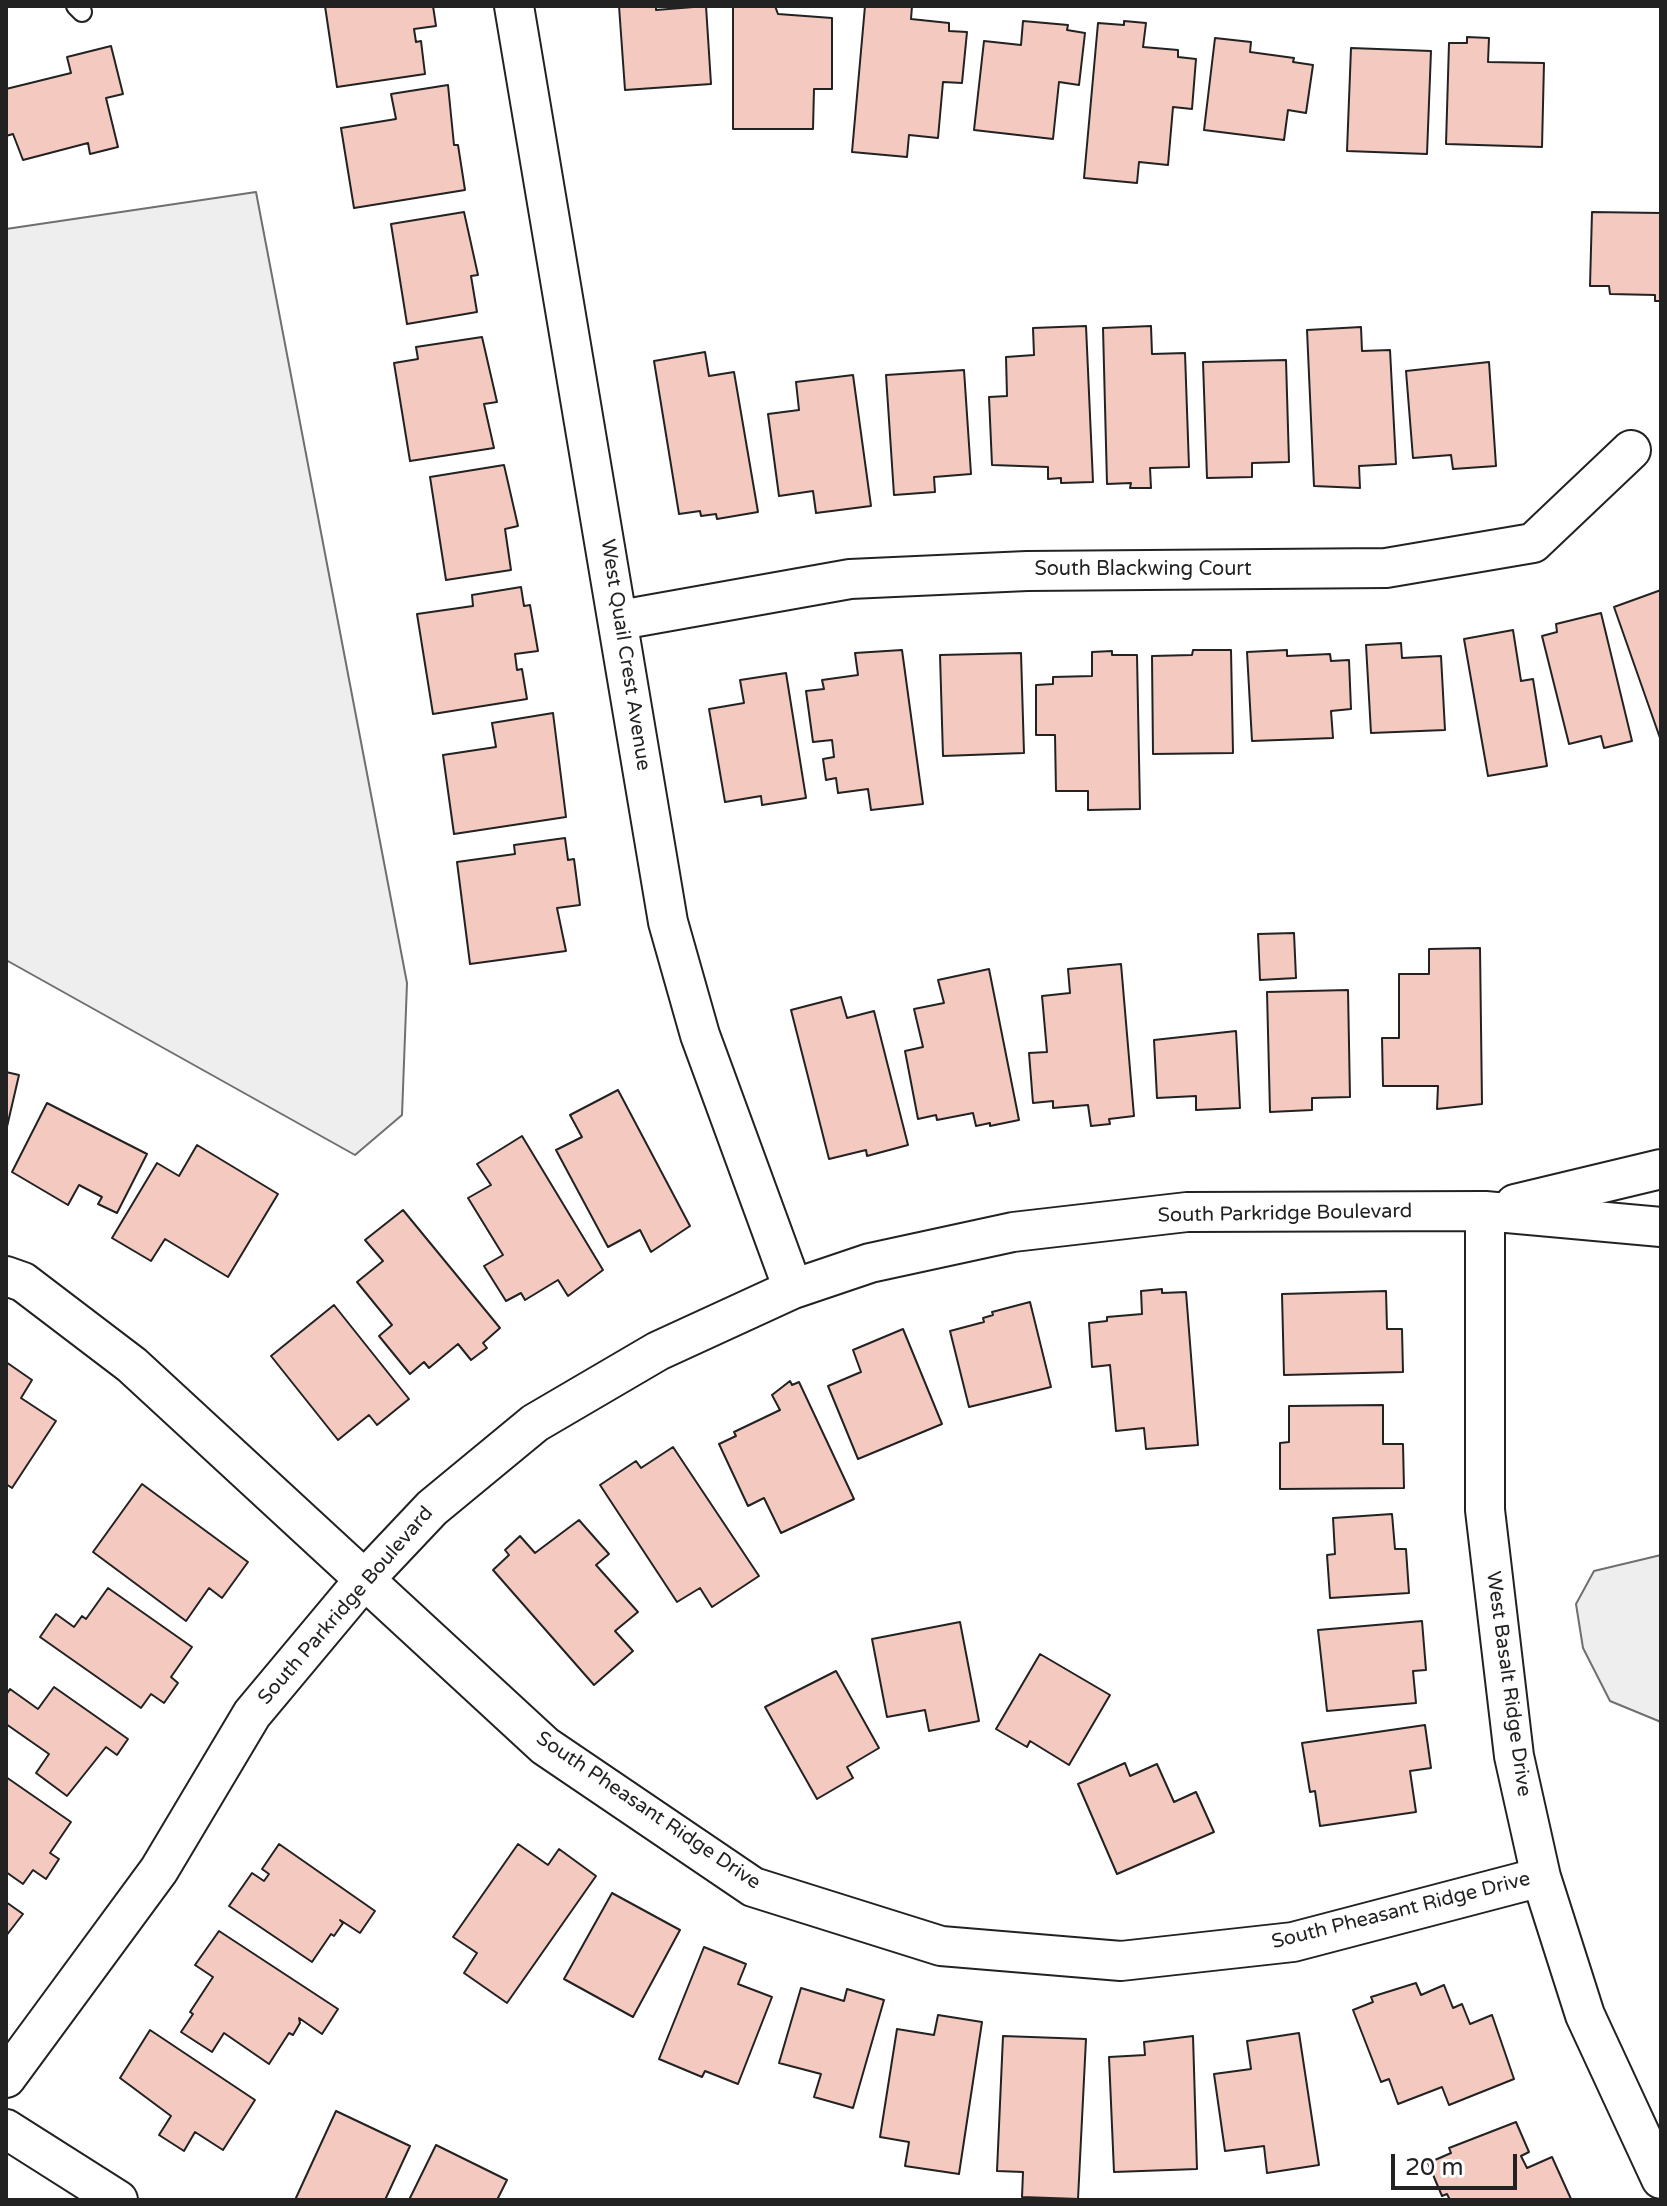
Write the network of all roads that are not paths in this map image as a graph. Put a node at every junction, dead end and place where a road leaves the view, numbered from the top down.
1 (514, 6) edge
2 (1631, 450) dead end
3 (620, 620) junction
4 (1661, 1169) edge
5 (1485, 1211) junction
6 (1661, 1227) edge
7 (6, 1276) edge
8 (793, 1289) junction
9 (364, 1580) junction
10 (1541, 1877) junction
11 (6, 2078) edge
12 (6, 2129) edge
13 (1661, 2179) edge
14 (118, 2200) edge

1 - 3 street, West Quail Crest Avenue
2 - 3 street, South Blackwing Court
3 - 8 street, West Quail Crest Avenue
4 - 5 street, South Parkridge Boulevard
5 - 6 street, South Parkridge Boulevard
5 - 8 street, South Parkridge Boulevard
5 - 10 street, West Basalt Ridge Drive
7 - 9 street, South Pheasant Ridge Drive
8 - 9 street, South Parkridge Boulevard
9 - 10 street, South Pheasant Ridge Drive
9 - 11 street, South Parkridge Boulevard
10 - 13 street, West Basalt Ridge Drive
12 - 14 street

